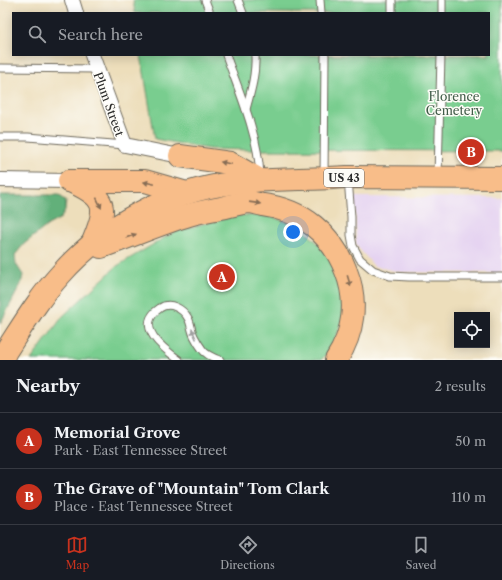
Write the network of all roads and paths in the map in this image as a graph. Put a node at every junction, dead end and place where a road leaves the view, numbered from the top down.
1 (72, 0) edge
2 (205, 0) edge
3 (238, 0) edge
4 (320, 0) edge
5 (392, 0) edge
6 (442, 0) edge
7 (76, 12) edge
8 (210, 12) edge
9 (243, 12) edge
10 (321, 12) edge
11 (392, 12) edge
12 (442, 12) edge
13 (92, 56) edge
14 (226, 56) edge
15 (255, 56) edge
16 (325, 56) edge
17 (441, 56) edge
18 (0, 68) edge
19 (97, 69) junction
20 (246, 109) junction
21 (0, 137) edge
22 (125, 145) junction
23 (180, 156) junction
24 (347, 177) junction
25 (438, 178) junction
26 (502, 178) edge
27 (324, 179) junction
28 (0, 180) edge
29 (260, 180) junction
30 (68, 181) junction
31 (187, 192) junction
32 (87, 249) junction
33 (502, 277) edge
34 (349, 335) junction
35 (2, 360) edge
36 (179, 360) edge
37 (220, 360) edge
38 (336, 360) edge
39 (352, 360) edge

1 - 7 street
2 - 8 lane
3 - 9 lane
4 - 10 lane
5 - 11 lane
6 - 12 lane
13 - 19 street, Plum Street
14 - 20 lane
15 - 20 lane
16 - 27 lane
17 - 25 lane
18 - 19 lane
19 - 22 street, Plum Street
20 - 29 lane
21 - 22 lane
22 - 23 street, Plum Street
29 -> 23 highway
23 - 31 highway
24 - 25 highway, US 43
24 - 27 highway, US 43
24 - 33 lane
25 - 26 highway, US 43
27 - 29 highway, US 43
28 - 30 street
29 - 31 highway, US 43
31 -> 30 highway
30 -> 32 highway
31 - 32 highway, US 43
32 -> 34 highway
32 - 35 highway, US 43
34 - 38 highway
34 - 39 highway
37 -> 36 lane

